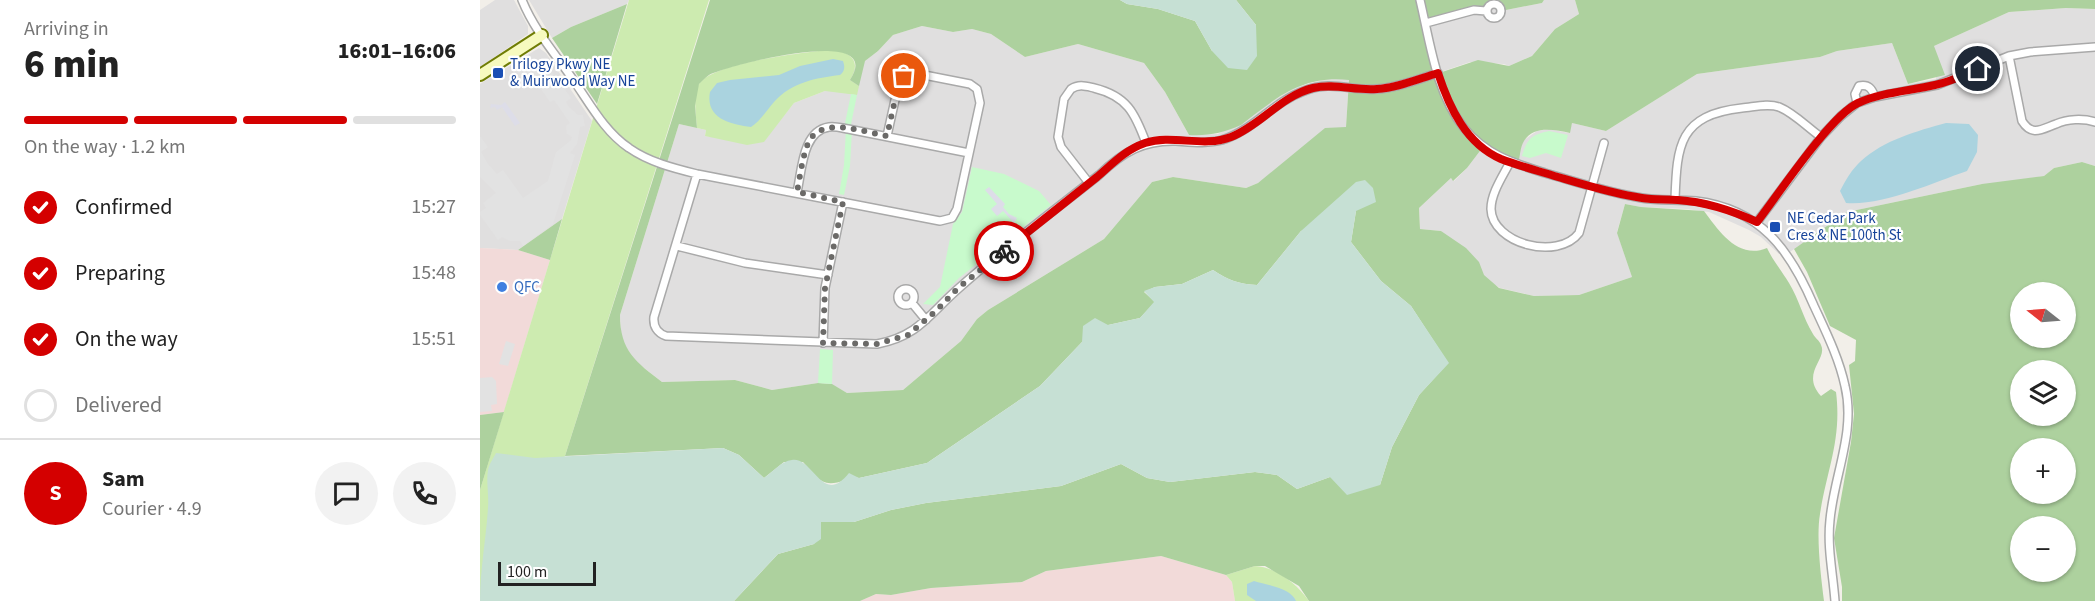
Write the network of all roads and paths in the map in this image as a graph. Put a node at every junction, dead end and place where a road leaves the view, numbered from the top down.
1 (522, 0) edge
2 (1420, 0) edge
3 (1486, 11) dead end
4 (1425, 23) junction
5 (542, 35) junction
6 (2095, 47) edge
7 (2009, 56) junction
8 (1438, 73) junction
9 (480, 75) edge
10 (1875, 97) junction
11 (1857, 103) junction
12 (2095, 122) edge
13 (887, 136) junction
14 (1821, 137) junction
15 (1146, 143) junction
16 (1604, 143) dead end
17 (969, 153) junction
18 (1510, 162) junction
19 (697, 174) junction
20 (1089, 183) junction
21 (1592, 186) junction
22 (797, 192) junction
23 (1675, 199) junction
24 (843, 202) junction
25 (1757, 222) junction
26 (677, 246) junction
27 (828, 275) junction
28 (912, 303) dead end
29 (926, 320) junction
30 (823, 343) junction
31 (1835, 601) edge

1 - 5 street
2 - 4 street
3 - 4 street
4 - 8 street
5 - 9 street
5 - 19 street
6 - 7 street
7 - 10 street
7 - 12 street
8 - 15 street
8 - 18 street
10 - 11 street
10 - 11 street
11 - 14 street
13 - 17 street
13 - 17 street
13 - 22 street
14 - 23 street
14 - 25 street
15 - 20 street
15 - 20 street
16 - 21 street
17 - 24 street
18 - 21 street
18 - 21 street
19 - 22 street
19 - 26 street
20 - 29 street
21 - 23 street
22 - 24 street
23 - 25 street
24 - 27 street
25 - 31 street
26 - 27 street
26 - 30 street
27 - 30 street
28 - 29 street
29 - 30 street

